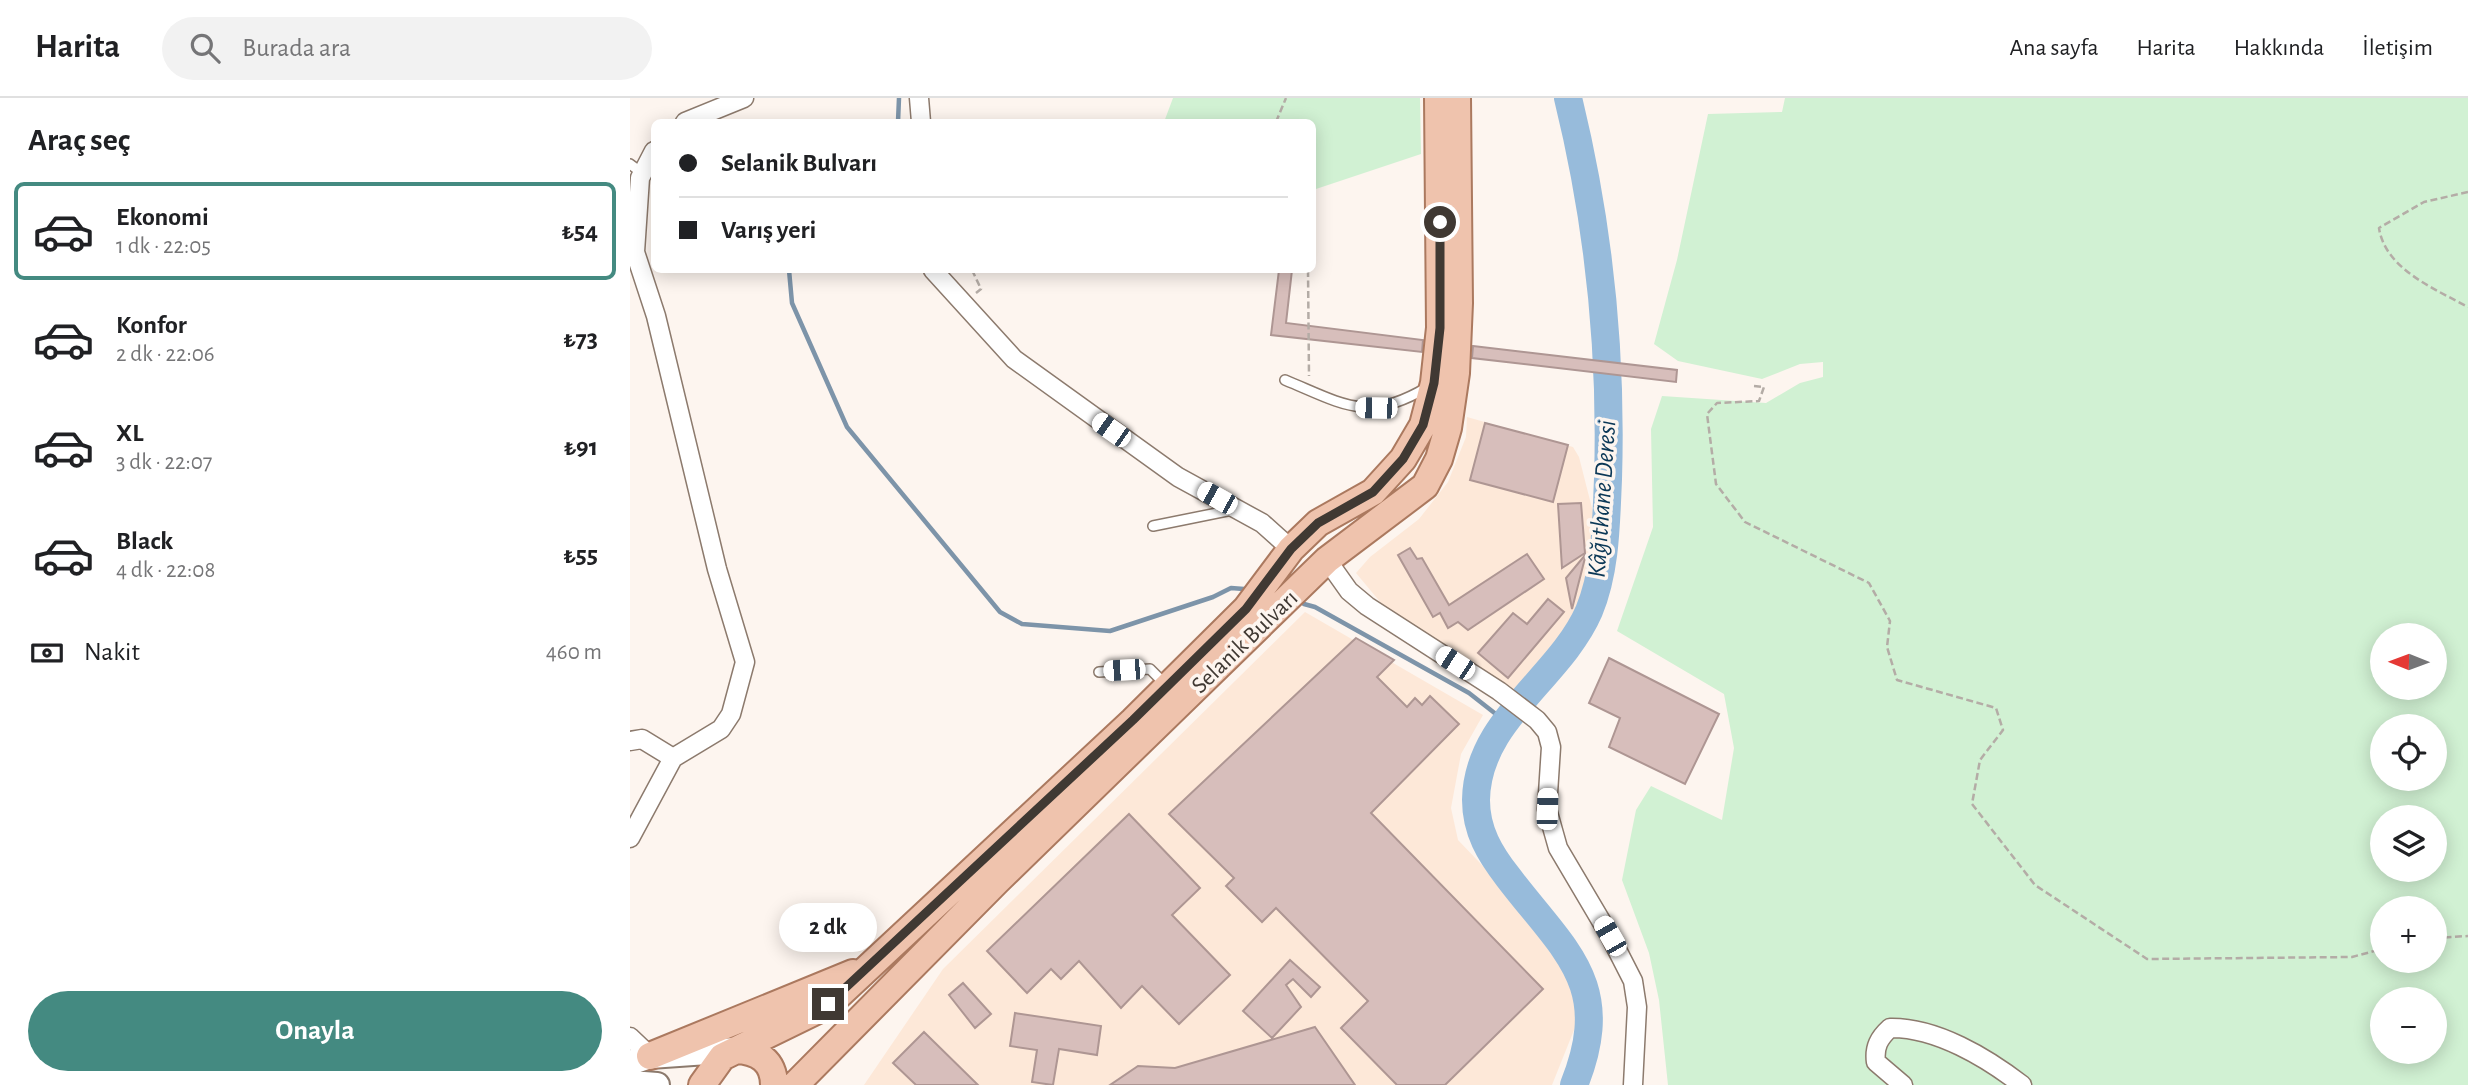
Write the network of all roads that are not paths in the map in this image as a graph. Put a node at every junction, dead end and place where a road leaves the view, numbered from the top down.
1 (744, 98) edge
2 (919, 98) edge
3 (1454, 102) edge
4 (692, 119) edge
5 (921, 119) edge
6 (651, 154) edge
7 (636, 168) edge
8 (936, 273) edge
9 (1285, 380) dead end
10 (1434, 383) junction
11 (1373, 492) junction
12 (1237, 509) junction
13 (1153, 526) dead end
14 (1288, 552) junction
15 (1327, 560) junction
16 (1099, 672) dead end
17 (1168, 686) junction
18 (630, 741) edge
19 (673, 758) junction
20 (630, 838) edge
21 (952, 908) junction
22 (874, 964) junction
23 (630, 1037) edge
24 (736, 1050) junction
25 (640, 1059) edge
26 (630, 1083) edge
27 (657, 1085) edge
28 (702, 1085) edge
29 (774, 1085) edge
30 (795, 1085) edge
31 (1633, 1085) edge
32 (1903, 1085) edge
33 (2022, 1085) edge

1 - 4 street
2 - 5 street
3 - 10 main road, Selanik Bulvarı
3 - 15 main road, Selanik Bulvarı
6 - 7 street
7 - 19 street
8 - 12 street
9 - 10 lane
10 - 11 main road, Selanik Bulvarı
11 - 14 main road, Selanik Bulvarı
11 - 15 main road
12 - 13 lane
12 - 14 street
14 - 15 main road
14 - 17 main road, Selanik Bulvarı
15 - 21 main road, Selanik Bulvarı
15 - 31 street
16 - 17 lane
17 - 21 main road, Selanik Bulvarı
18 - 19 street
19 - 20 street
21 - 22 main road, Selanik Bulvarı
21 - 30 main road, Selanik Bulvarı
22 - 24 main road, Selanik Bulvarı
22 - 25 main road
23 - 25 street
24 - 25 main road
24 - 28 main road, Selanik Bulvarı
24 - 29 main road
26 - 27 main road
32 - 33 street

